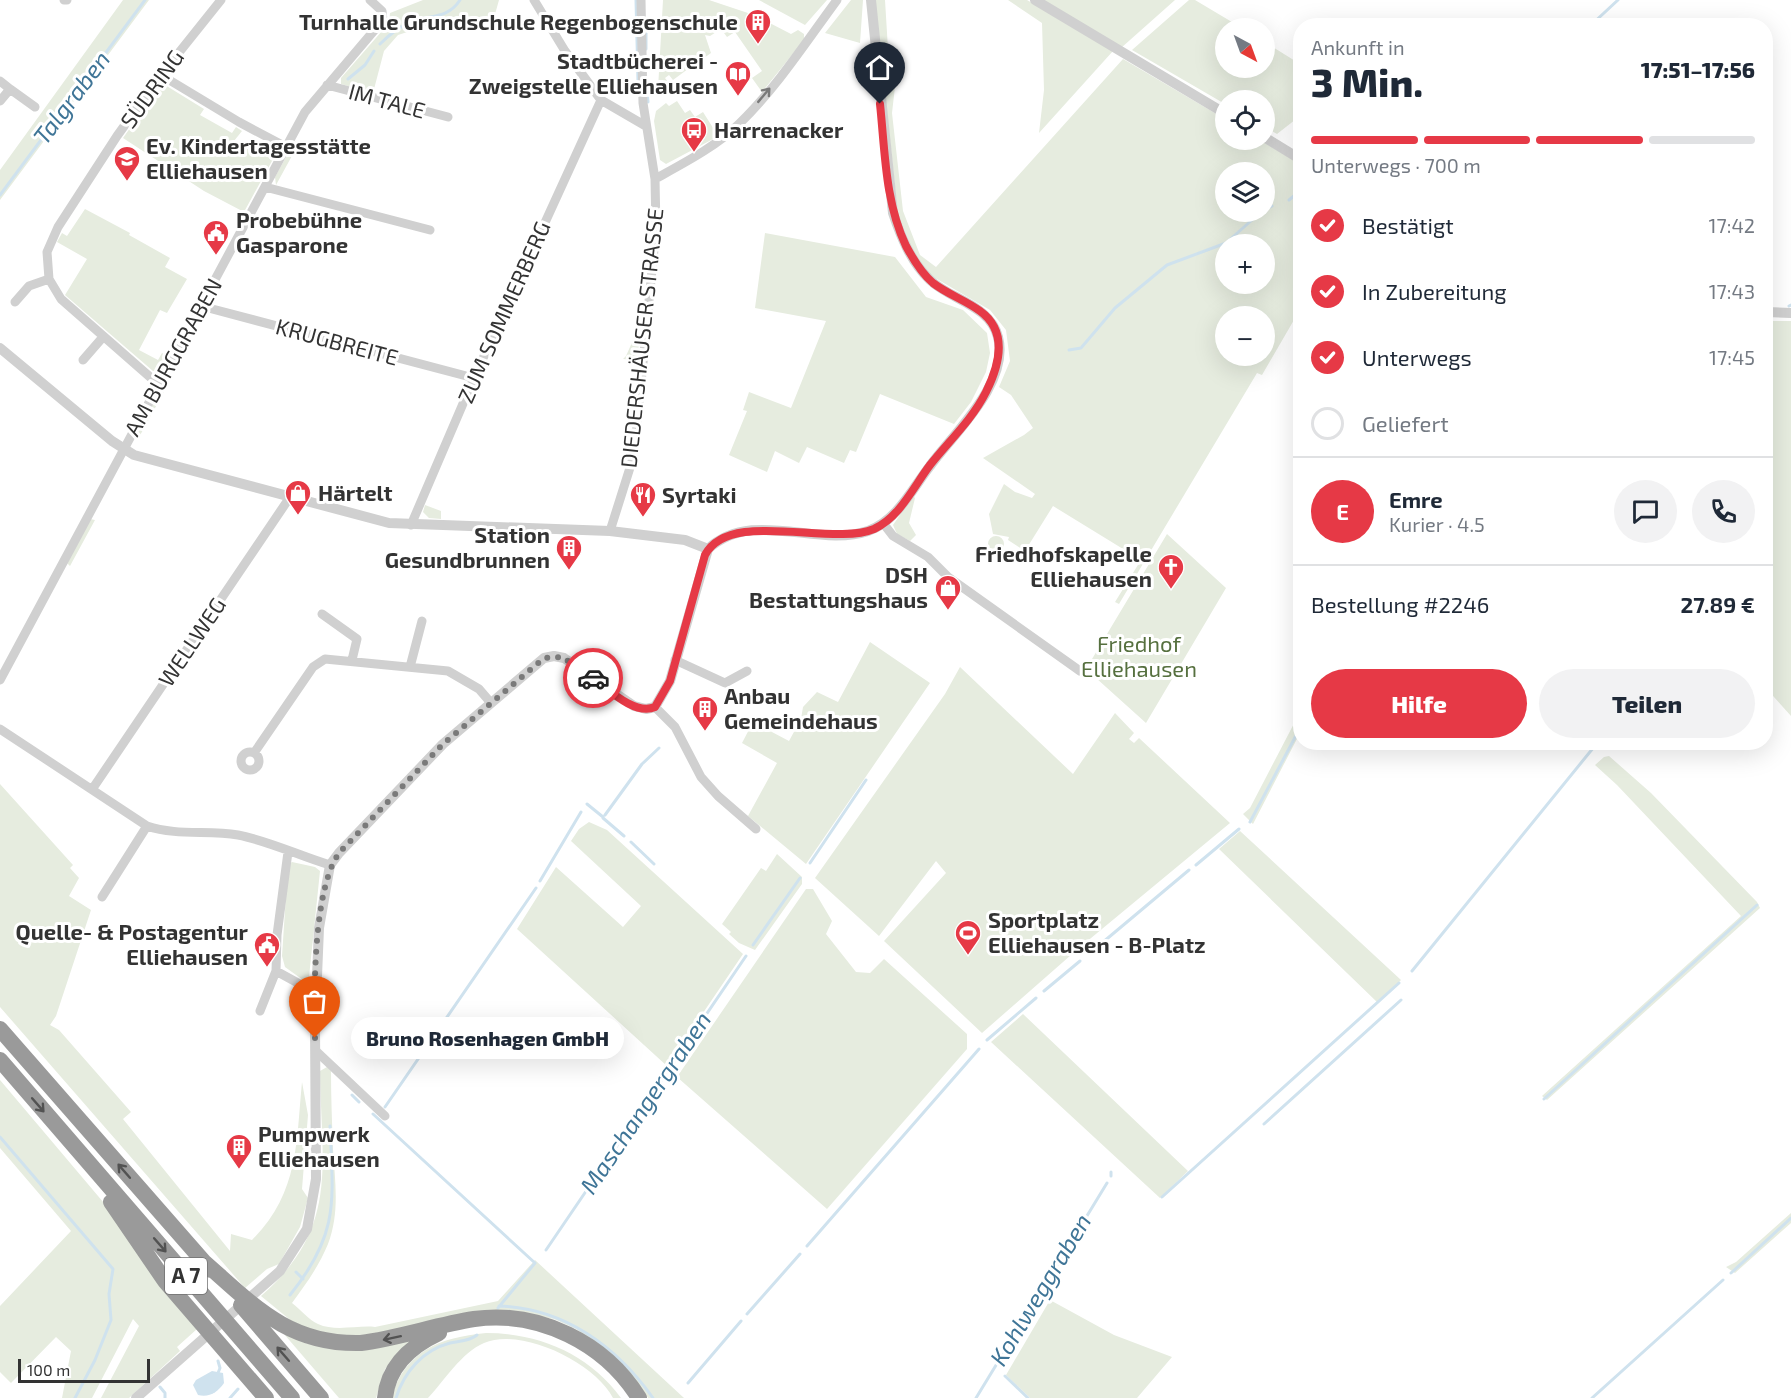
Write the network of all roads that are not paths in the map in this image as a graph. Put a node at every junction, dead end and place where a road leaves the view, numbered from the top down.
1 (221, 0) edge
2 (370, 0) edge
3 (534, 0) edge
4 (641, 0) edge
5 (837, 0) edge
6 (871, 0) edge
7 (1035, 0) edge
8 (161, 75) junction
9 (0, 81) edge
10 (327, 85) junction
11 (10, 89) junction
12 (601, 100) junction
13 (0, 101) edge
14 (35, 107) dead end
15 (1215, 107) edge
16 (448, 117) dead end
17 (644, 125) junction
18 (1275, 144) edge
19 (286, 147) junction
20 (1293, 155) edge
21 (655, 179) junction
22 (265, 187) junction
23 (430, 230) dead end
24 (49, 279) junction
25 (15, 302) dead end
26 (201, 306) junction
27 (1773, 312) edge
28 (1791, 313) edge
29 (103, 337) junction
30 (0, 348) edge
31 (83, 360) dead end
32 (474, 378) junction
33 (158, 384) junction
34 (123, 449) junction
35 (290, 496) junction
36 (883, 523) junction
37 (411, 525) junction
38 (610, 531) junction
39 (708, 549) junction
40 (322, 614) dead end
41 (422, 621) dead end
42 (352, 660) junction
43 (675, 660) junction
44 (410, 667) junction
45 (747, 671) dead end
46 (1080, 671) dead end
47 (0, 680) edge
48 (491, 703) junction
49 (655, 707) junction
50 (0, 729) edge
51 (254, 753) dead end
52 (93, 788) junction
53 (147, 825) junction
54 (756, 829) dead end
55 (288, 852) junction
56 (330, 866) junction
57 (102, 897) dead end
58 (276, 970) junction
59 (316, 993) junction
60 (260, 1011) dead end
61 (0, 1029) edge
62 (316, 1051) junction
63 (0, 1060) edge
64 (385, 1116) dead end
65 (80, 1153) junction
66 (204, 1262) junction
67 (136, 1398) edge
68 (266, 1398) edge
69 (292, 1398) edge
70 (321, 1398) edge
71 (384, 1398) edge
72 (630, 1398) edge
73 (639, 1398) edge

1 - 8 street, SÜDRING
2 - 10 street, AM BURGGRABEN
3 - 12 street
4 - 17 street, DIEDERSHÄUSER STRASSE
21 -> 5 street
6 - 36 street
7 - 15 street
8 - 19 street
8 - 24 street, SÜDRING
9 - 11 street
10 - 16 street, IM TALE
10 - 19 street, AM BURGGRABEN
11 - 13 street
11 - 14 street
12 - 17 street
12 - 32 street, ZUM SOMMERBERG
17 - 21 street, DIEDERSHÄUSER STRASSE
18 - 20 street
19 - 22 street, AM BURGGRABEN
21 - 38 street, DIEDERSHÄUSER STRASSE
22 - 23 street
22 - 26 street, AM BURGGRABEN
24 - 25 street
24 - 29 street
26 - 32 street, KRUGBREITE
26 - 33 street, AM BURGGRABEN
27 - 28 street
29 - 31 street
29 - 33 street
30 - 34 street
32 - 37 street, ZUM SOMMERBERG
33 - 34 street, AM BURGGRABEN
34 - 35 street
34 - 47 street, AM BURGGRABEN
35 - 37 street
35 - 52 street, WELLWEG
36 - 39 street
36 - 46 street
37 - 38 street
38 - 39 street
39 - 43 street
40 - 42 street
41 - 44 street
42 - 44 street
42 - 51 street
43 - 45 street
43 - 49 street
44 - 48 street
48 - 49 street
48 - 56 street
49 - 54 street
50 - 52 street
52 - 53 street
53 - 55 street
53 - 57 street
55 - 56 street
55 - 58 street
56 - 59 street
58 - 59 street
58 - 60 street
59 - 62 street
66 -> 61 highway, A 7
62 - 64 street
62 - 67 street
63 -> 65 highway, A 7
65 - 68 highway
65 -> 69 highway, A 7
70 -> 66 highway, A 7
73 -> 66 highway
71 - 72 highway

